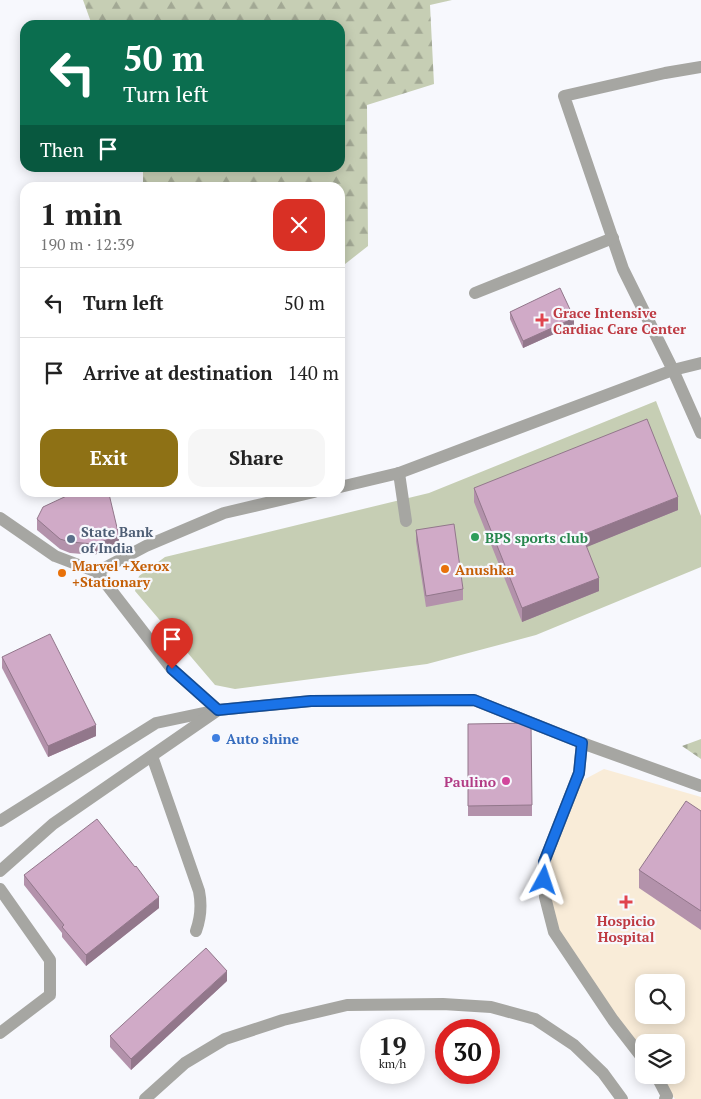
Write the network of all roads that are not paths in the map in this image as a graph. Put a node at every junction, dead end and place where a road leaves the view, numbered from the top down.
1 (701, 68) edge
2 (613, 238) junction
3 (475, 293) dead end
4 (701, 362) edge
5 (673, 370) junction
6 (701, 433) edge
7 (399, 474) junction
8 (345, 486) edge
9 (292, 497) edge
10 (0, 518) edge
11 (406, 522) dead end
12 (97, 572) junction
13 (218, 710) junction
14 (582, 743) junction
15 (152, 756) junction
16 (701, 786) edge
17 (0, 821) edge
18 (0, 871) edge
19 (0, 889) edge
20 (196, 931) dead end
21 (0, 1034) edge
22 (635, 1048) edge
23 (661, 1084) edge
24 (145, 1099) edge
25 (622, 1099) edge
26 (665, 1099) edge

1 - 2 street
2 - 3 street
2 - 5 street
4 - 5 street
5 - 6 street
5 - 7 street
7 - 8 street
7 - 11 street
9 - 12 street
10 - 12 street
12 - 13 street
13 - 14 street
13 - 15 street
13 - 17 street
14 - 16 street
14 - 22 street
15 - 18 street
15 - 20 street
19 - 21 street
23 - 26 street
24 - 25 street

